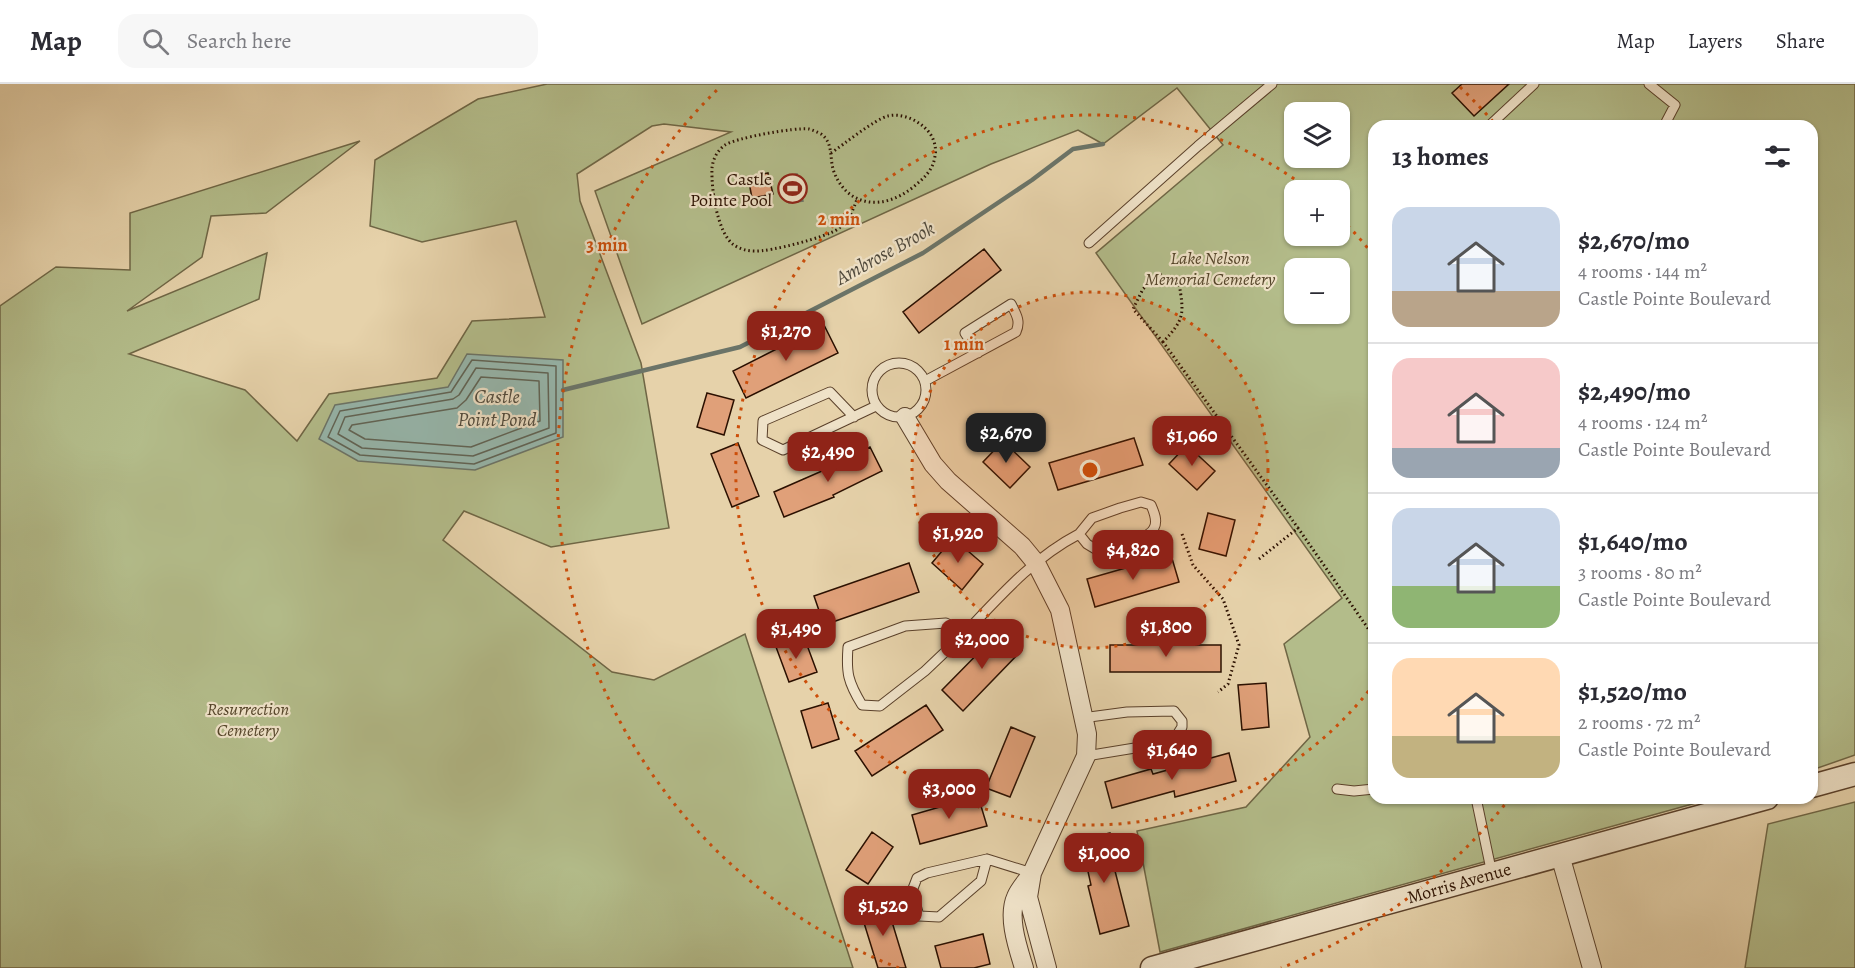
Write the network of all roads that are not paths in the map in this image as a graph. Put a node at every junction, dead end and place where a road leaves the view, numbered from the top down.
1 (1272, 84) edge
2 (1534, 84) edge
3 (1648, 84) edge
4 (1495, 120) edge
5 (1667, 120) edge
6 (1089, 243) dead end
7 (978, 353) junction
8 (925, 381) junction
9 (876, 406) junction
10 (854, 417) junction
11 (905, 417) junction
12 (1079, 534) junction
13 (1036, 563) junction
14 (965, 633) junction
15 (1082, 718) junction
16 (1086, 756) junction
17 (1855, 774) edge
18 (1818, 784) edge
19 (1337, 789) dead end
20 (1368, 790) edge
21 (1477, 804) edge
22 (1745, 804) edge
23 (1560, 855) junction
24 (987, 859) junction
25 (1032, 873) junction
26 (1492, 874) junction
27 (1178, 964) edge
28 (1024, 968) edge
29 (1047, 968) edge
30 (1152, 968) edge
31 (1592, 968) edge

1 - 6 lane
2 - 4 lane
3 - 5 lane
7 - 7 lane
7 - 8 lane
8 - 9 lane
8 - 11 lane
9 - 10 lane
9 - 11 lane
10 - 10 lane
11 - 13 street
12 - 12 lane
12 - 13 lane
13 - 14 lane
13 - 15 street
14 - 14 lane
15 - 16 street
15 - 16 lane
16 - 25 street
17 - 18 street
19 - 20 lane
21 - 26 lane
22 - 23 street, Morris Avenue
23 - 26 street, Morris Avenue
23 - 31 street
24 - 24 lane
24 - 25 lane
25 - 28 street
25 - 29 street
26 - 27 street, Morris Avenue
27 - 30 street, Morris Avenue

